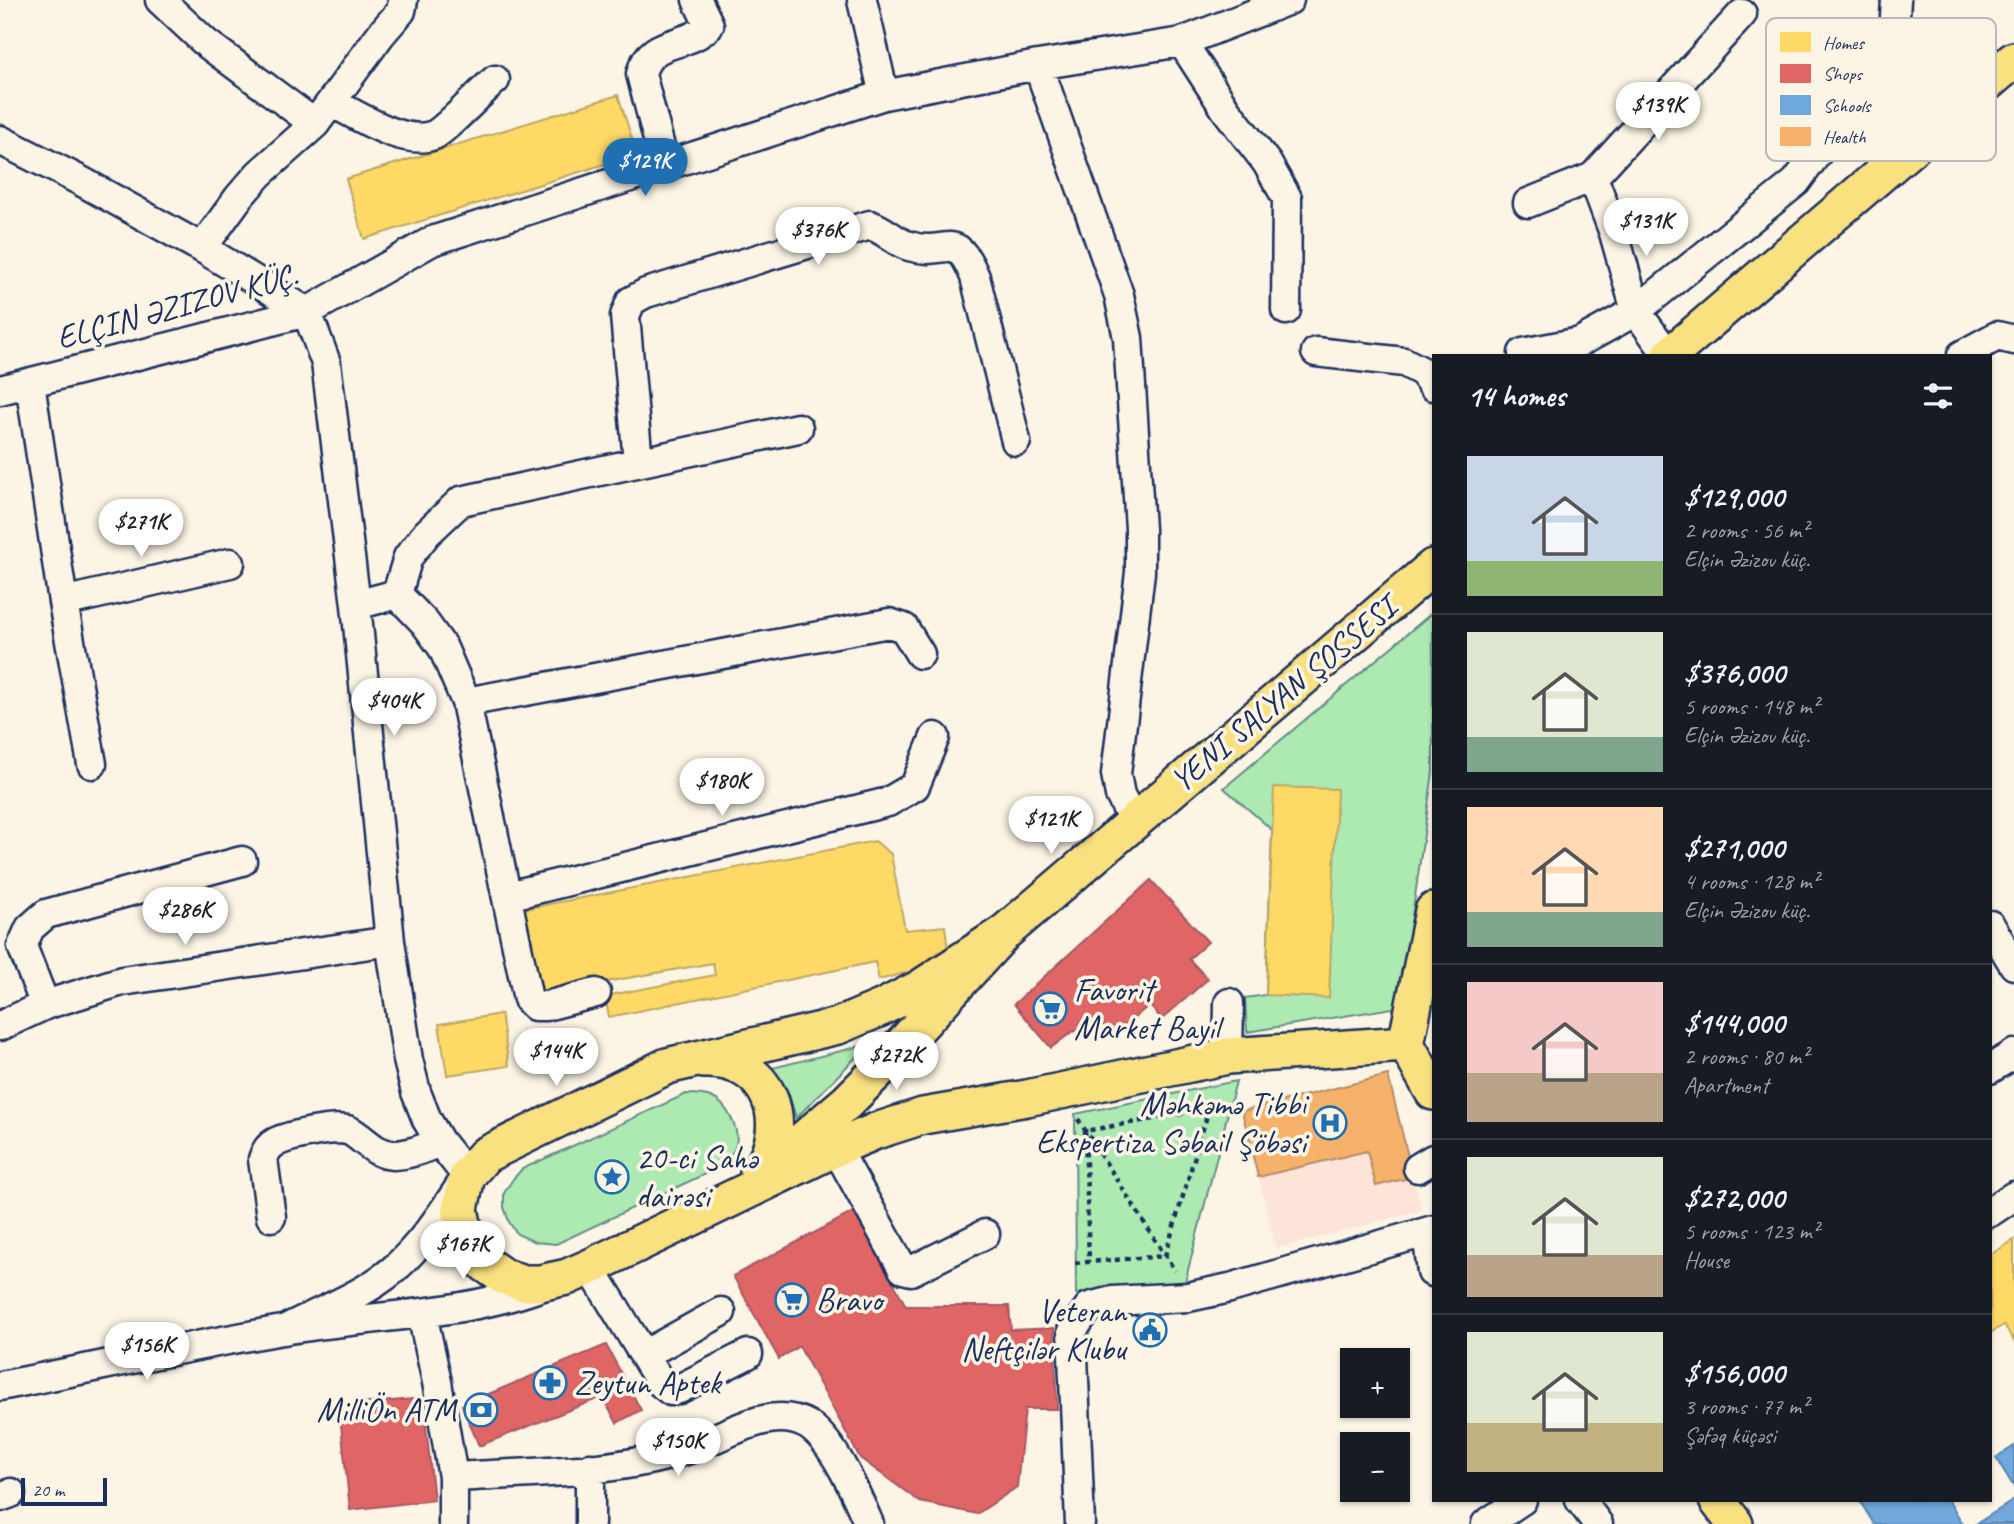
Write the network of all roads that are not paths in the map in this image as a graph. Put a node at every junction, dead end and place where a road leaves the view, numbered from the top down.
1 (160, 0) edge
2 (403, 0) edge
3 (697, 0) edge
4 (862, 0) edge
5 (1289, 0) edge
6 (1896, 0) edge
7 (1742, 14) dead end
8 (1895, 18) edge
9 (1182, 42) junction
10 (2014, 60) edge
11 (1038, 65) junction
12 (1996, 75) edge
13 (495, 79) dead end
14 (884, 94) junction
15 (323, 113) junction
16 (0, 140) edge
17 (1811, 161) edge
18 (1896, 161) edge
19 (665, 166) junction
20 (1593, 177) junction
21 (1528, 202) dead end
22 (202, 248) junction
23 (1286, 310) dead end
24 (1636, 311) junction
25 (307, 312) junction
26 (2014, 340) edge
27 (1316, 352) dead end
28 (1524, 353) dead end
29 (1668, 354) edge
30 (1670, 354) edge
31 (1964, 354) edge
32 (30, 383) junction
33 (1432, 385) edge
34 (0, 390) edge
35 (798, 428) dead end
36 (1016, 441) dead end
37 (638, 462) junction
38 (230, 563) dead end
39 (1432, 568) edge
40 (397, 594) junction
41 (63, 603) junction
42 (356, 605) junction
43 (920, 654) dead end
44 (466, 702) junction
45 (935, 737) dead end
46 (92, 764) dead end
47 (1133, 822) junction
48 (242, 861) dead end
49 (508, 896) junction
50 (1432, 922) edge
51 (1992, 928) edge
52 (1005, 932) junction
53 (390, 941) junction
54 (1429, 955) edge
55 (2014, 965) edge
56 (596, 993) dead end
57 (1229, 1003) dead end
58 (45, 1005) junction
59 (0, 1026) edge
60 (1406, 1044) junction
61 (2014, 1054) edge
62 (1228, 1056) junction
63 (687, 1060) junction
64 (1992, 1068) edge
65 (1432, 1090) edge
66 (440, 1142) junction
67 (836, 1148) junction
68 (467, 1177) junction
69 (2014, 1196) edge
70 (735, 1199) junction
71 (1992, 1211) edge
72 (271, 1217) dead end
73 (1430, 1231) edge
74 (985, 1234) dead end
75 (578, 1272) junction
76 (1432, 1272) edge
77 (721, 1312) dead end
78 (422, 1314) junction
79 (284, 1330) junction
80 (748, 1354) dead end
81 (644, 1355) junction
82 (0, 1387) edge
83 (590, 1468) junction
84 (453, 1476) junction
85 (1519, 1502) edge
86 (1582, 1502) edge
87 (1718, 1502) edge
88 (453, 1524) edge
89 (590, 1524) edge
90 (869, 1524) edge
91 (1080, 1524) edge
92 (1486, 1524) edge
93 (1598, 1524) edge
94 (1735, 1524) edge

1 - 15 street
2 - 15 street
3 - 19 street
4 - 14 street
5 - 9 street, ELÇIN ƏZIZOV KÜÇ.
6 - 8 street
7 - 20 street
9 - 11 street, ELÇIN ƏZIZOV KÜÇ.
9 - 23 street
10 - 12 main road
11 - 14 street, ELÇIN ƏZIZOV KÜÇ.
11 - 47 street
13 - 15 street
14 - 19 street, ELÇIN ƏZIZOV KÜÇ.
15 - 22 street
16 - 22 street
17 - 24 street
18 - 30 main road
19 - 25 street, ELÇIN ƏZIZOV KÜÇ.
20 - 21 street
20 - 24 street
22 - 25 street
24 - 28 street
24 - 29 street
25 - 32 street, ELÇIN ƏZIZOV KÜÇ.
25 - 42 street
26 - 31 street
27 - 33 street
32 - 34 street, ELÇIN ƏZIZOV KÜÇ.
32 - 41 street
35 - 37 street
36 - 37 street
37 - 40 street
38 - 41 street
39 - 47 main road, YENI SALYAN ŞOSSESI
40 - 42 street
40 - 44 street
41 - 46 street
42 - 53 street
43 - 44 street
44 - 49 street
45 - 49 street
47 - 52 main road, YENI SALYAN ŞOSSESI
48 - 58 street
49 - 56 street
50 - 54 main road
51 - 55 street
52 - 63 main road
52 - 70 main road
53 - 58 street
53 - 66 street
54 - 60 main road
57 - 62 street
58 - 59 street
60 - 62 main road
60 - 65 main road
61 - 64 street
62 - 67 main road
63 - 68 main road
63 - 70 main road
66 - 68 street
66 - 72 street
67 - 70 main road
67 - 74 street
68 - 75 main road
68 - 79 street
69 - 71 street
70 - 75 main road
73 - 76 street
73 - 91 street
75 - 78 street
75 - 81 street
77 - 81 street
78 - 79 street
78 - 84 street
79 - 82 street
80 - 81 street
83 - 84 street
83 - 89 street
83 - 90 street
84 - 88 street
85 - 92 street
86 - 93 street
87 - 94 main road

